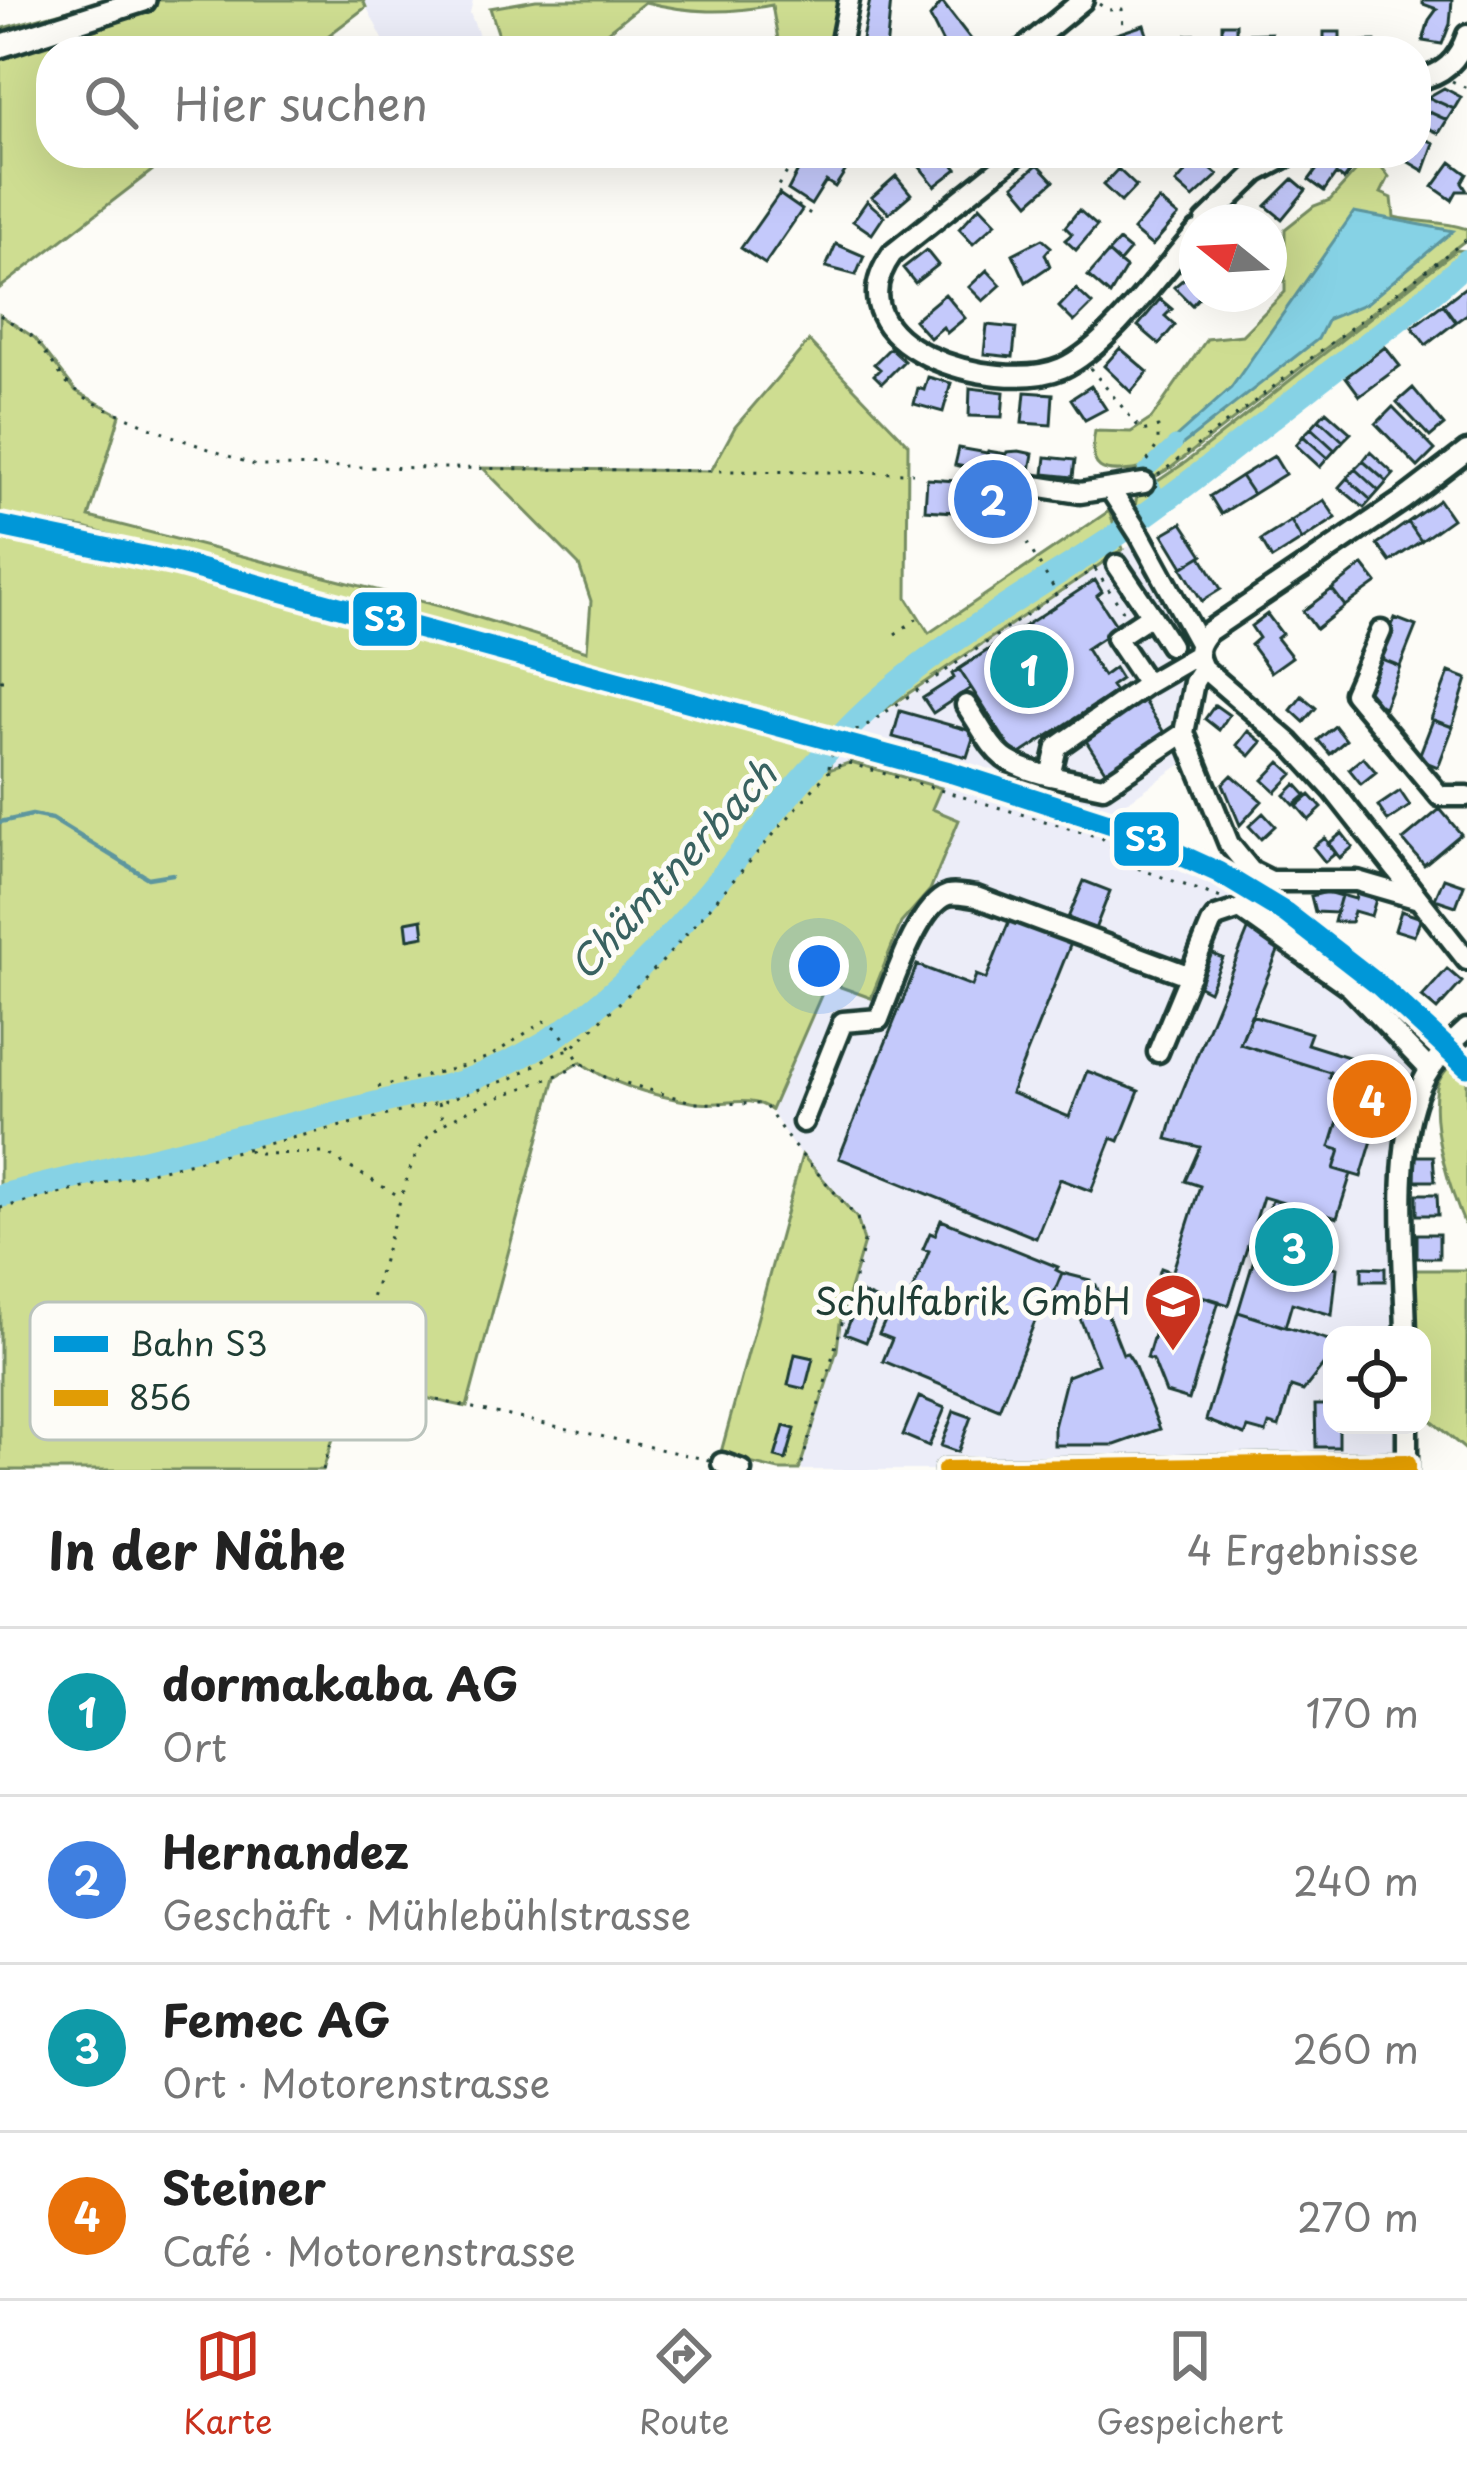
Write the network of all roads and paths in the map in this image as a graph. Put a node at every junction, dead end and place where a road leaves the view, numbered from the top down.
1 (144, 0) edge
2 (850, 0) edge
3 (1088, 0) edge
4 (1123, 32) dead end
5 (1467, 35) edge
6 (842, 36) edge
7 (1041, 36) edge
8 (0, 46) edge
9 (1431, 76) edge
10 (1450, 80) dead end
11 (1467, 88) edge
12 (790, 168) edge
13 (999, 168) edge
14 (1265, 168) edge
15 (1224, 204) edge
16 (814, 217) dead end
17 (1467, 239) edge
18 (1179, 251) edge
19 (0, 315) edge
20 (1098, 377) dead end
21 (1467, 451) edge
22 (913, 473) dead end
23 (1142, 476) junction
24 (1022, 484) dead end
25 (1110, 489) junction
26 (1027, 543) dead end
27 (1113, 561) joint
28 (1094, 568) junction
29 (1056, 592) junction
30 (1151, 615) junction
31 (922, 616) dead end
32 (1132, 627) junction
33 (1382, 631) dead end
34 (895, 634) dead end
35 (1169, 644) dead end
36 (1200, 655) junction
37 (0, 680) edge
38 (7, 680) dead end
39 (1147, 684) junction
40 (966, 705) dead end
41 (1184, 734) junction
42 (828, 772) junction
43 (1050, 776) junction
44 (1467, 796) edge
45 (1201, 889) dead end
46 (1419, 899) junction
47 (1467, 960) edge
48 (1190, 976) junction
49 (1467, 1029) edge
50 (571, 1049) junction
51 (1158, 1052) dead end
52 (580, 1062) junction
53 (1430, 1070) junction
54 (378, 1087) dead end
55 (438, 1102) junction
56 (803, 1122) dead end
57 (443, 1124) junction
58 (244, 1148) junction
59 (401, 1196) junction
60 (0, 1208) edge
61 (373, 1302) edge
62 (1406, 1326) edge
63 (426, 1399) edge
64 (1407, 1434) edge
65 (333, 1440) edge
66 (732, 1466) edge
67 (1407, 1467) edge
68 (323, 1470) edge
69 (800, 1470) edge
70 (946, 1470) edge

1 - 8 main road
2 - 6 street
3 - 4 path
3 - 7 street
5 - 9 street
10 - 11 path
12 - 16 path
13 - 18 street
14 - 15 street
17 - 23 path
19 - 22 path
20 - 23 path
21 - 36 street
23 - 25 street
24 - 25 street
25 - 36 street
26 - 29 path
27 - 28 path
27 - 30 street
28 - 29 path
28 - 32 path
29 - 42 path
30 - 32 street
30 - 35 street
31 - 34 path
32 - 39 street
33 - 44 street
36 - 39 street
36 - 41 street
36 - 46 street
37 - 38 path
39 - 43 street
40 - 43 street
41 - 43 street
41 - 46 street
42 - 45 path
42 - 50 path
46 - 47 street
48 - 51 street
48 - 53 street
48 - 56 street
49 - 53 street
50 - 52 path
50 - 54 path
50 - 55 path
52 - 57 path
52 - 69 path
53 - 62 street
55 - 57 path
55 - 58 path
57 - 59 path
58 - 59 path
58 - 60 path
59 - 61 path
63 - 66 path
64 - 67 street
65 - 68 path
67 - 70 street

